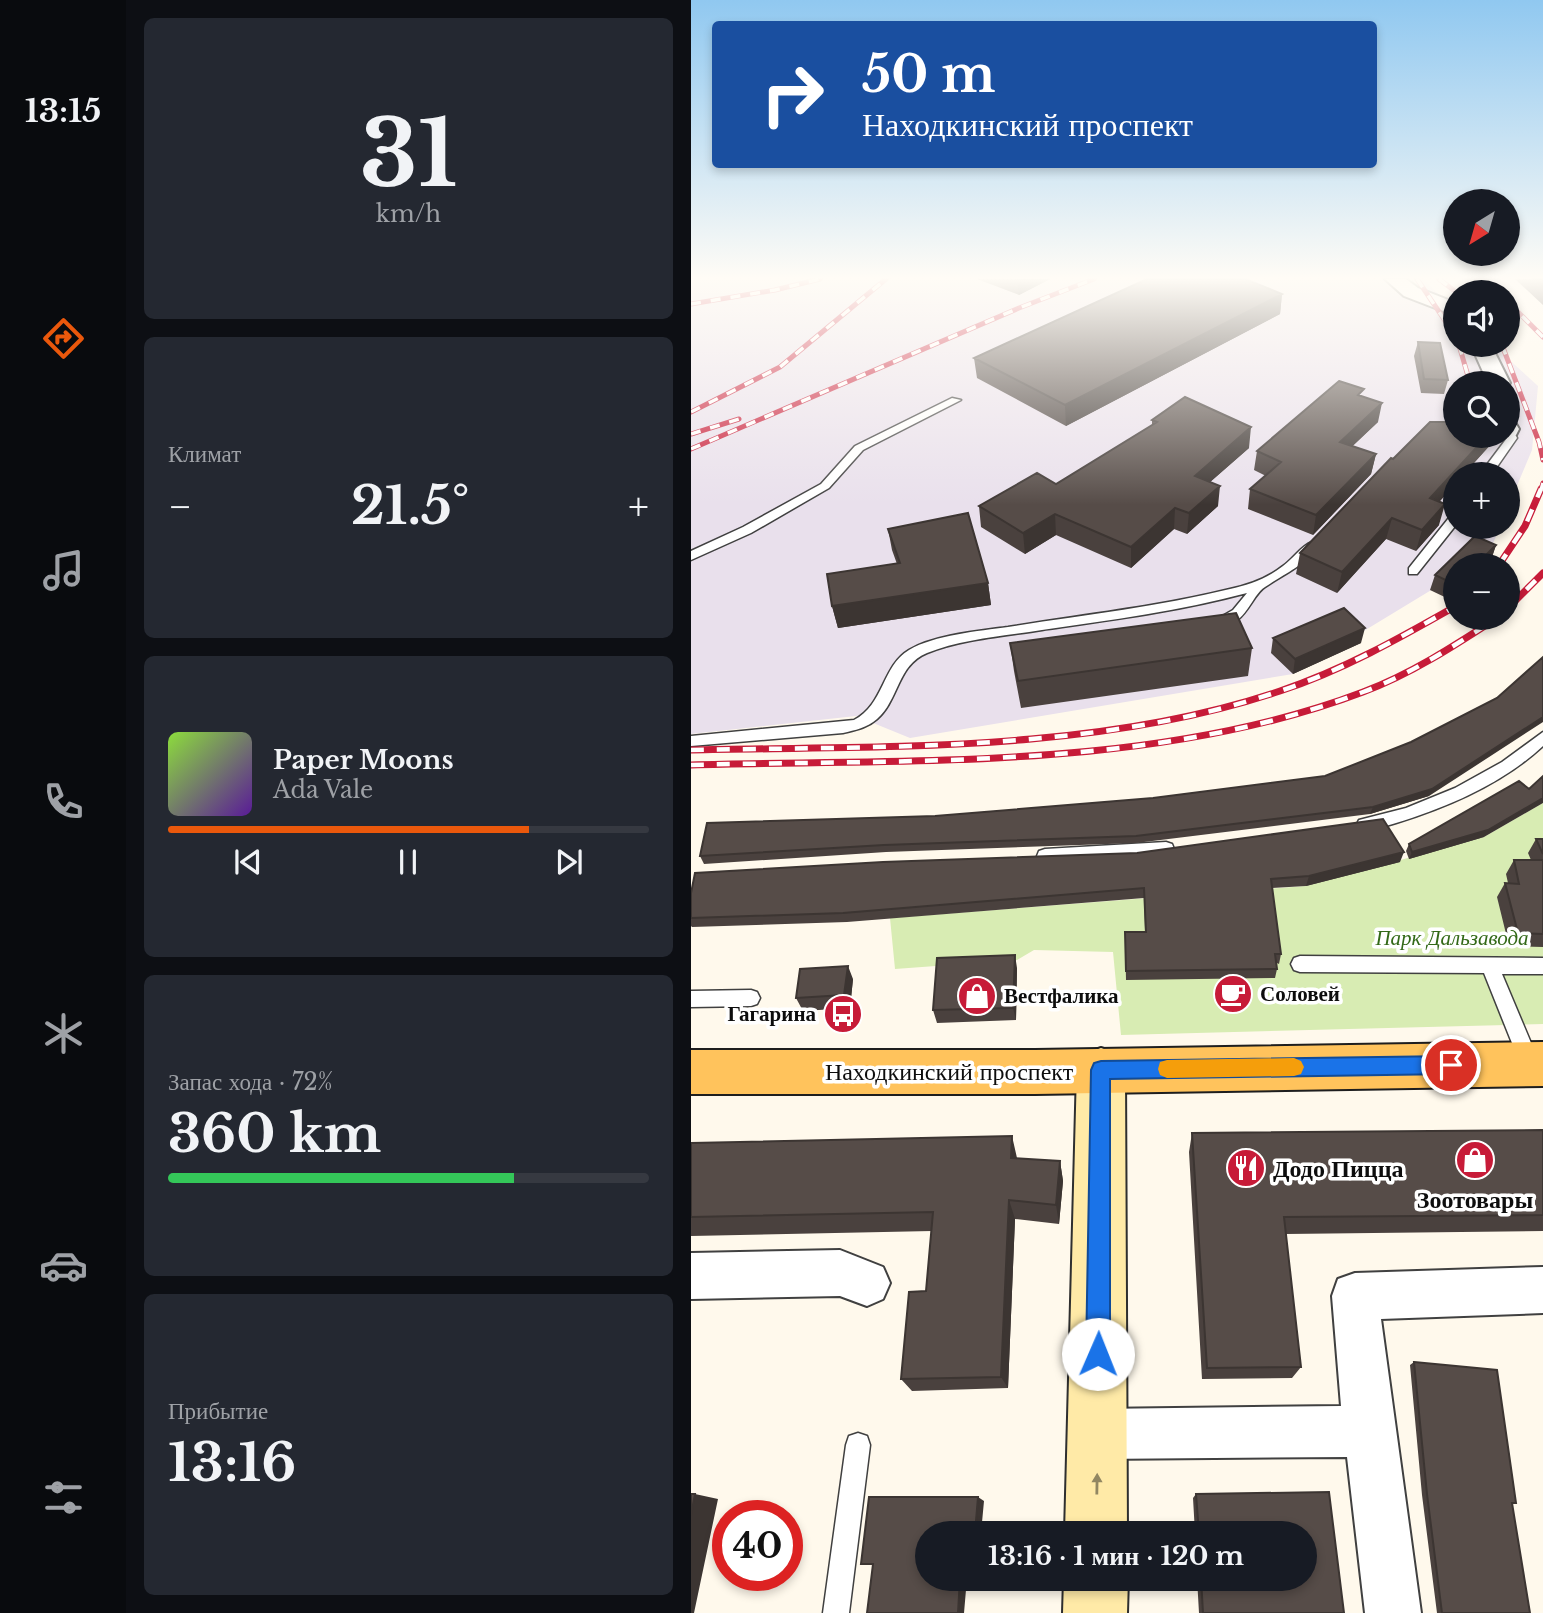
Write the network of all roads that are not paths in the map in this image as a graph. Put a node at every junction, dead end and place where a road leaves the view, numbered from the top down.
1 (956, 400) dead end
2 (1443, 533) edge
3 (1322, 535) edge
4 (691, 556) edge
5 (1413, 571) dead end
6 (1257, 585) junction
7 (1209, 624) edge
8 (1543, 737) edge
9 (691, 741) edge
10 (1345, 826) edge
11 (1188, 846) edge
12 (1025, 857) edge
13 (1300, 964) dead end
14 (1490, 966) junction
15 (1543, 966) edge
16 (751, 998) dead end
17 (691, 999) edge
18 (1536, 1064) edge
19 (1101, 1070) junction
20 (691, 1072) edge
21 (691, 1276) edge
22 (867, 1283) dead end
23 (1543, 1290) edge
24 (1369, 1431) junction
25 (1097, 1434) junction
26 (858, 1445) dead end
27 (1096, 1521) edge
28 (1096, 1591) edge
29 (836, 1613) edge
30 (1095, 1613) edge
31 (1393, 1613) edge

1 - 4 lane
2 - 5 lane
3 - 6 lane
6 - 7 lane
6 - 9 lane
8 - 10 lane
11 - 12 lane
13 - 14 lane
14 - 15 lane
14 - 18 lane
16 - 17 lane
18 - 19 main road, Находкинский проспект
19 - 20 main road, Находкинский проспект
19 - 25 street
21 - 22 street
23 - 24 street
24 - 25 street
24 - 31 street
27 -> 25 street
26 - 29 lane
28 - 30 street

